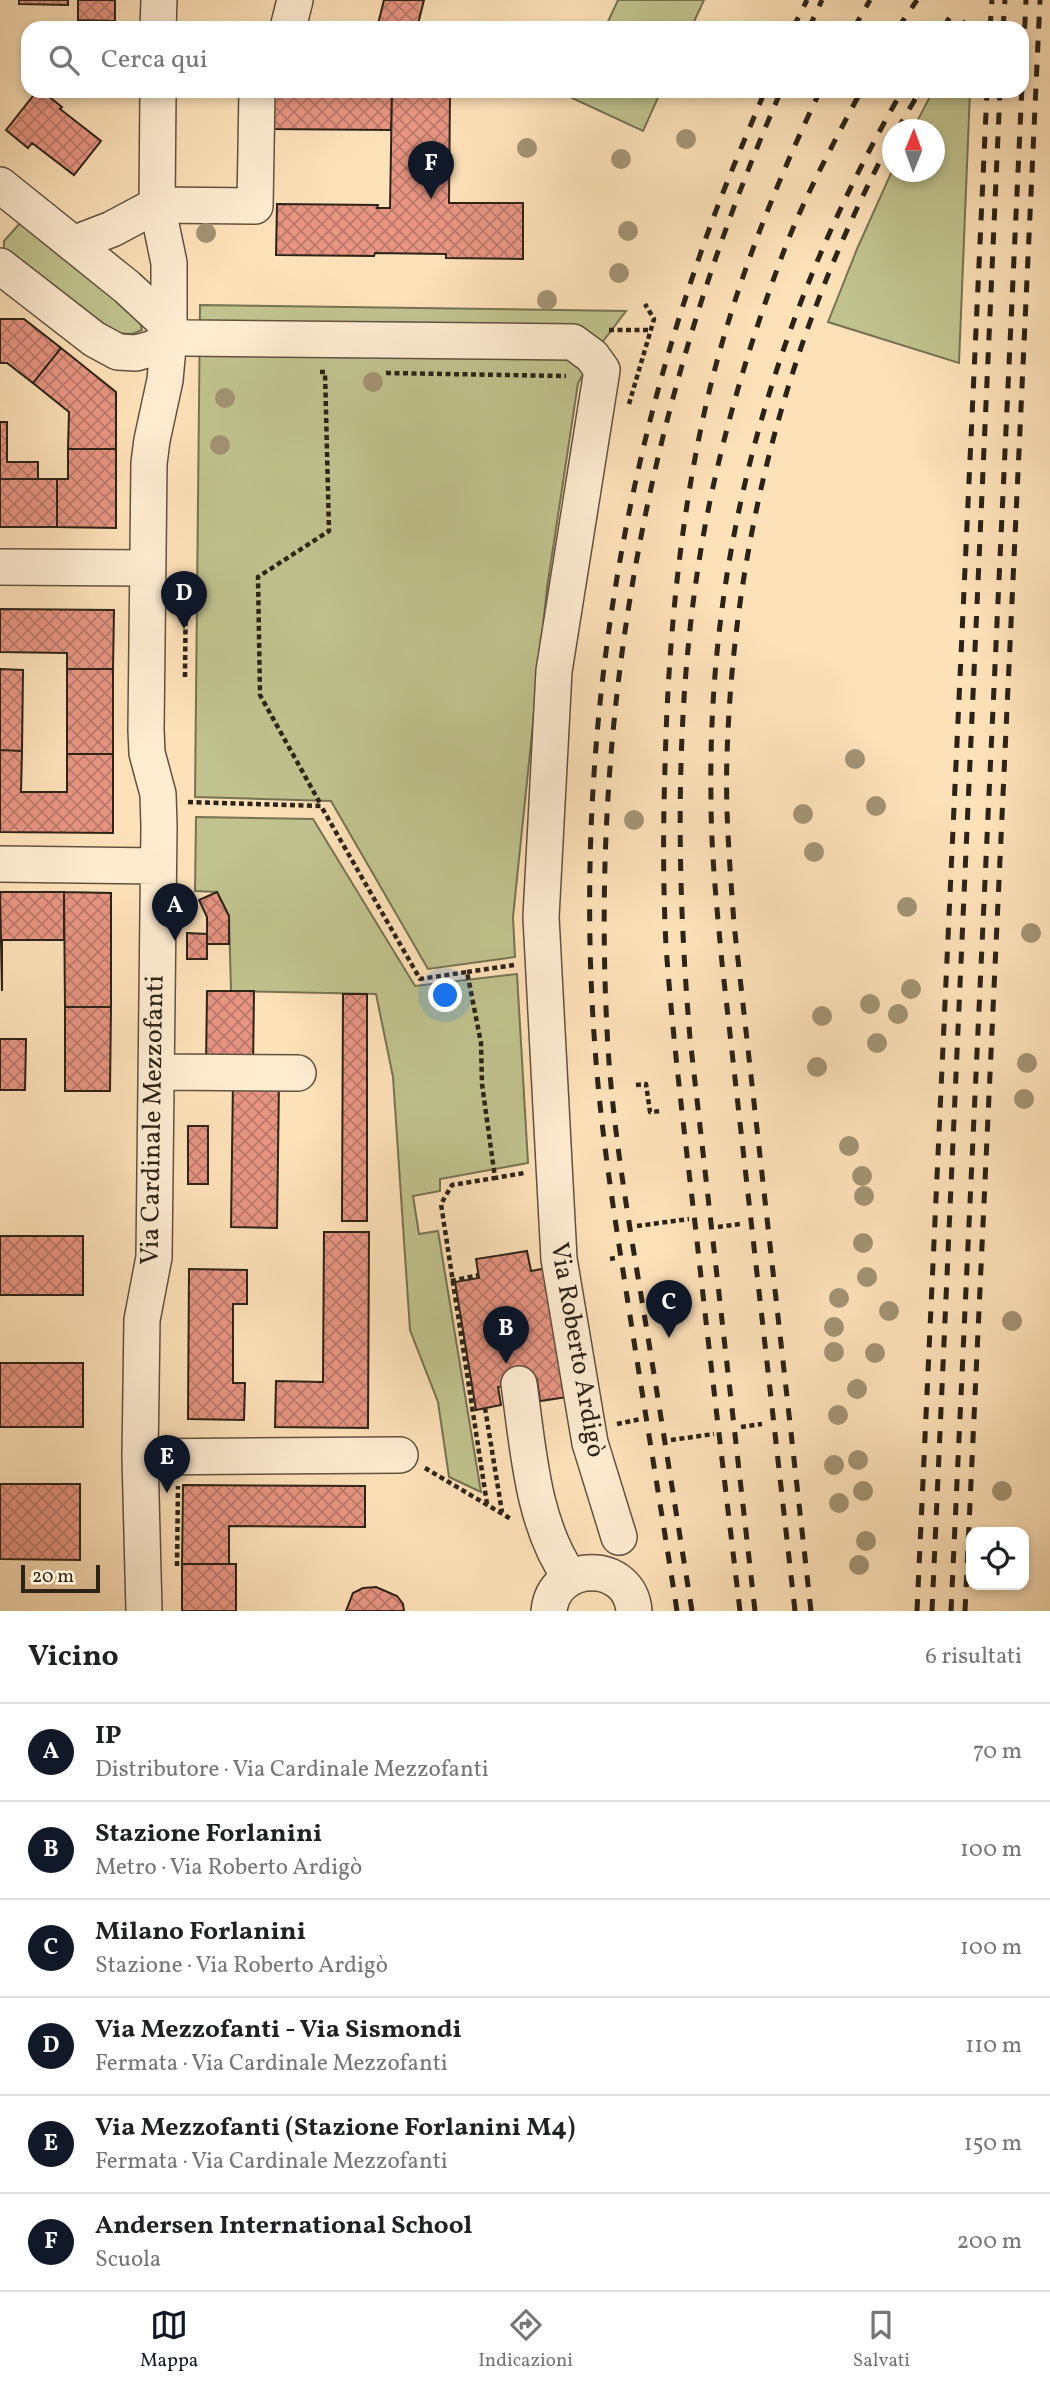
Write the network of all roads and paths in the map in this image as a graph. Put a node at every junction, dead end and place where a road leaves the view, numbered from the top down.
1 (159, 0) edge
2 (295, 0) edge
3 (158, 21) edge
4 (290, 21) edge
5 (158, 98) edge
6 (257, 98) edge
7 (6, 199) edge
8 (158, 205) junction
9 (73, 244) junction
10 (0, 266) edge
11 (175, 334) junction
12 (311, 372) dead end
13 (325, 372) junction
14 (338, 373) dead end
15 (378, 373) dead end
16 (571, 376) dead end
17 (0, 567) edge
18 (148, 568) junction
19 (186, 573) dead end
20 (185, 677) dead end
21 (183, 802) dead end
22 (321, 806) junction
23 (0, 864) edge
24 (158, 866) junction
25 (520, 964) dead end
26 (467, 972) junction
27 (156, 1072) junction
28 (298, 1073) dead end
29 (636, 1085) dead end
30 (661, 1111) dead end
31 (545, 1166) junction
32 (495, 1178) junction
33 (689, 1219) dead end
34 (740, 1224) dead end
35 (637, 1226) dead end
36 (718, 1227) dead end
37 (479, 1275) dead end
38 (451, 1281) junction
39 (519, 1384) dead end
40 (485, 1408) dead end
41 (641, 1419) dead end
42 (617, 1424) dead end
43 (762, 1424) dead end
44 (741, 1427) dead end
45 (714, 1434) dead end
46 (671, 1440) dead end
47 (400, 1455) dead end
48 (140, 1457) junction
49 (178, 1480) dead end
50 (486, 1504) dead end
51 (502, 1513) dead end
52 (619, 1537) junction
53 (177, 1566) dead end
54 (577, 1575) junction
55 (628, 1597) edge
56 (144, 1611) edge
57 (548, 1611) edge

1 - 3 street
2 - 4 street
5 - 8 street, Via Cardinale Mezzofanti
6 - 8 street
7 - 9 street
8 - 9 street
8 - 11 street, Via Cardinale Mezzofanti
9 - 11 street
10 - 11 street
11 - 18 street, Via Cardinale Mezzofanti
11 - 31 street, Via Roberto Ardigò
12 - 13 path
13 - 14 path
13 - 22 path
15 - 16 path
17 - 18 street
18 - 24 street, Via Cardinale Mezzofanti
19 - 20 path
21 - 22 path
22 - 26 path
23 - 24 street
24 - 27 street, Via Cardinale Mezzofanti
25 - 26 path
26 - 32 path
27 - 28 street
27 - 48 street, Via Cardinale Mezzofanti
29 - 30 path
31 - 32 path
31 - 52 street, Via Roberto Ardigò
32 - 38 path
33 - 35 path
34 - 36 path
37 - 38 path
38 - 50 path
39 - 54 street
40 - 51 path
41 - 42 path
43 - 44 path
45 - 46 path
47 - 48 street
48 - 56 street, Via Cardinale Mezzofanti
49 - 53 path
52 - 54 street
52 - 55 street, Via Roberto Ardigò
54 - 55 street, Via Roberto Ardigò
54 - 57 street

